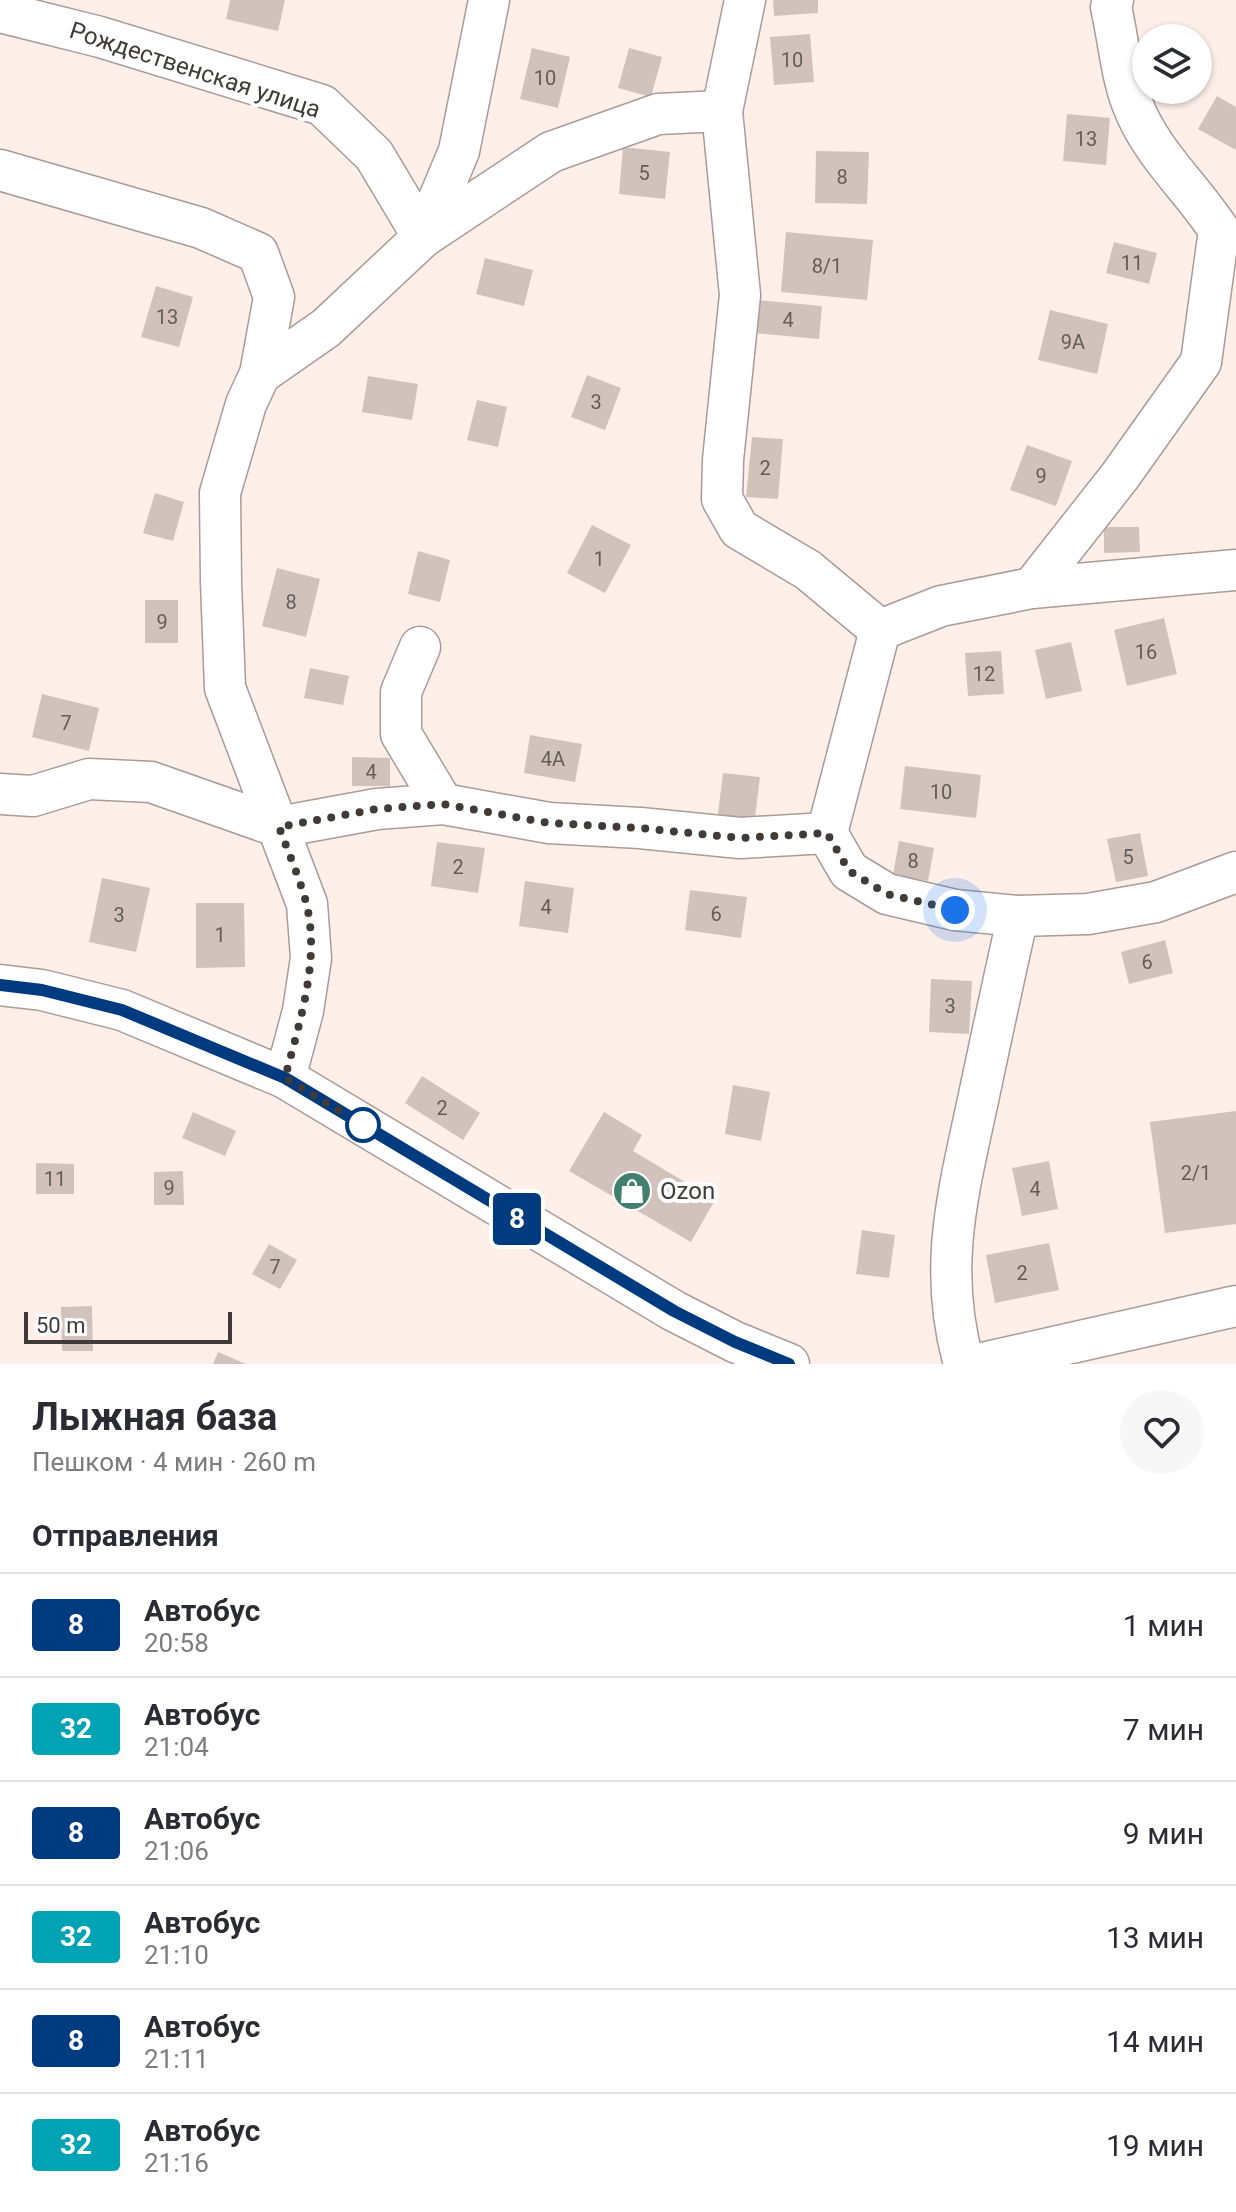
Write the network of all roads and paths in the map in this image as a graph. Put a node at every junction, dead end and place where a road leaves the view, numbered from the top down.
1 (489, 0) edge
2 (745, 0) edge
3 (1113, 0) edge
4 (0, 12) edge
5 (722, 111) junction
6 (0, 170) edge
7 (423, 237) junction
8 (260, 374) junction
9 (1236, 570) edge
10 (1032, 588) junction
11 (880, 630) junction
12 (420, 647) dead end
13 (0, 794) edge
14 (443, 804) junction
15 (279, 827) junction
16 (827, 833) junction
17 (1236, 872) edge
18 (1018, 916) junction
19 (0, 985) edge
20 (285, 1078) junction
21 (1236, 1306) edge
22 (789, 1364) edge
23 (964, 1364) edge
24 (978, 1364) edge

1 - 7 street
2 - 5 street
3 - 10 street
4 - 7 street, Рождественская улица
5 - 7 street
5 - 11 street
6 - 8 street
7 - 8 street
8 - 15 street
9 - 10 street
10 - 11 street
11 - 16 street
12 - 14 street
13 - 15 street
14 - 15 street
14 - 16 street
15 - 20 street
16 - 18 street
17 - 18 street
18 - 23 street
19 - 20 street
20 - 22 street
21 - 24 street

